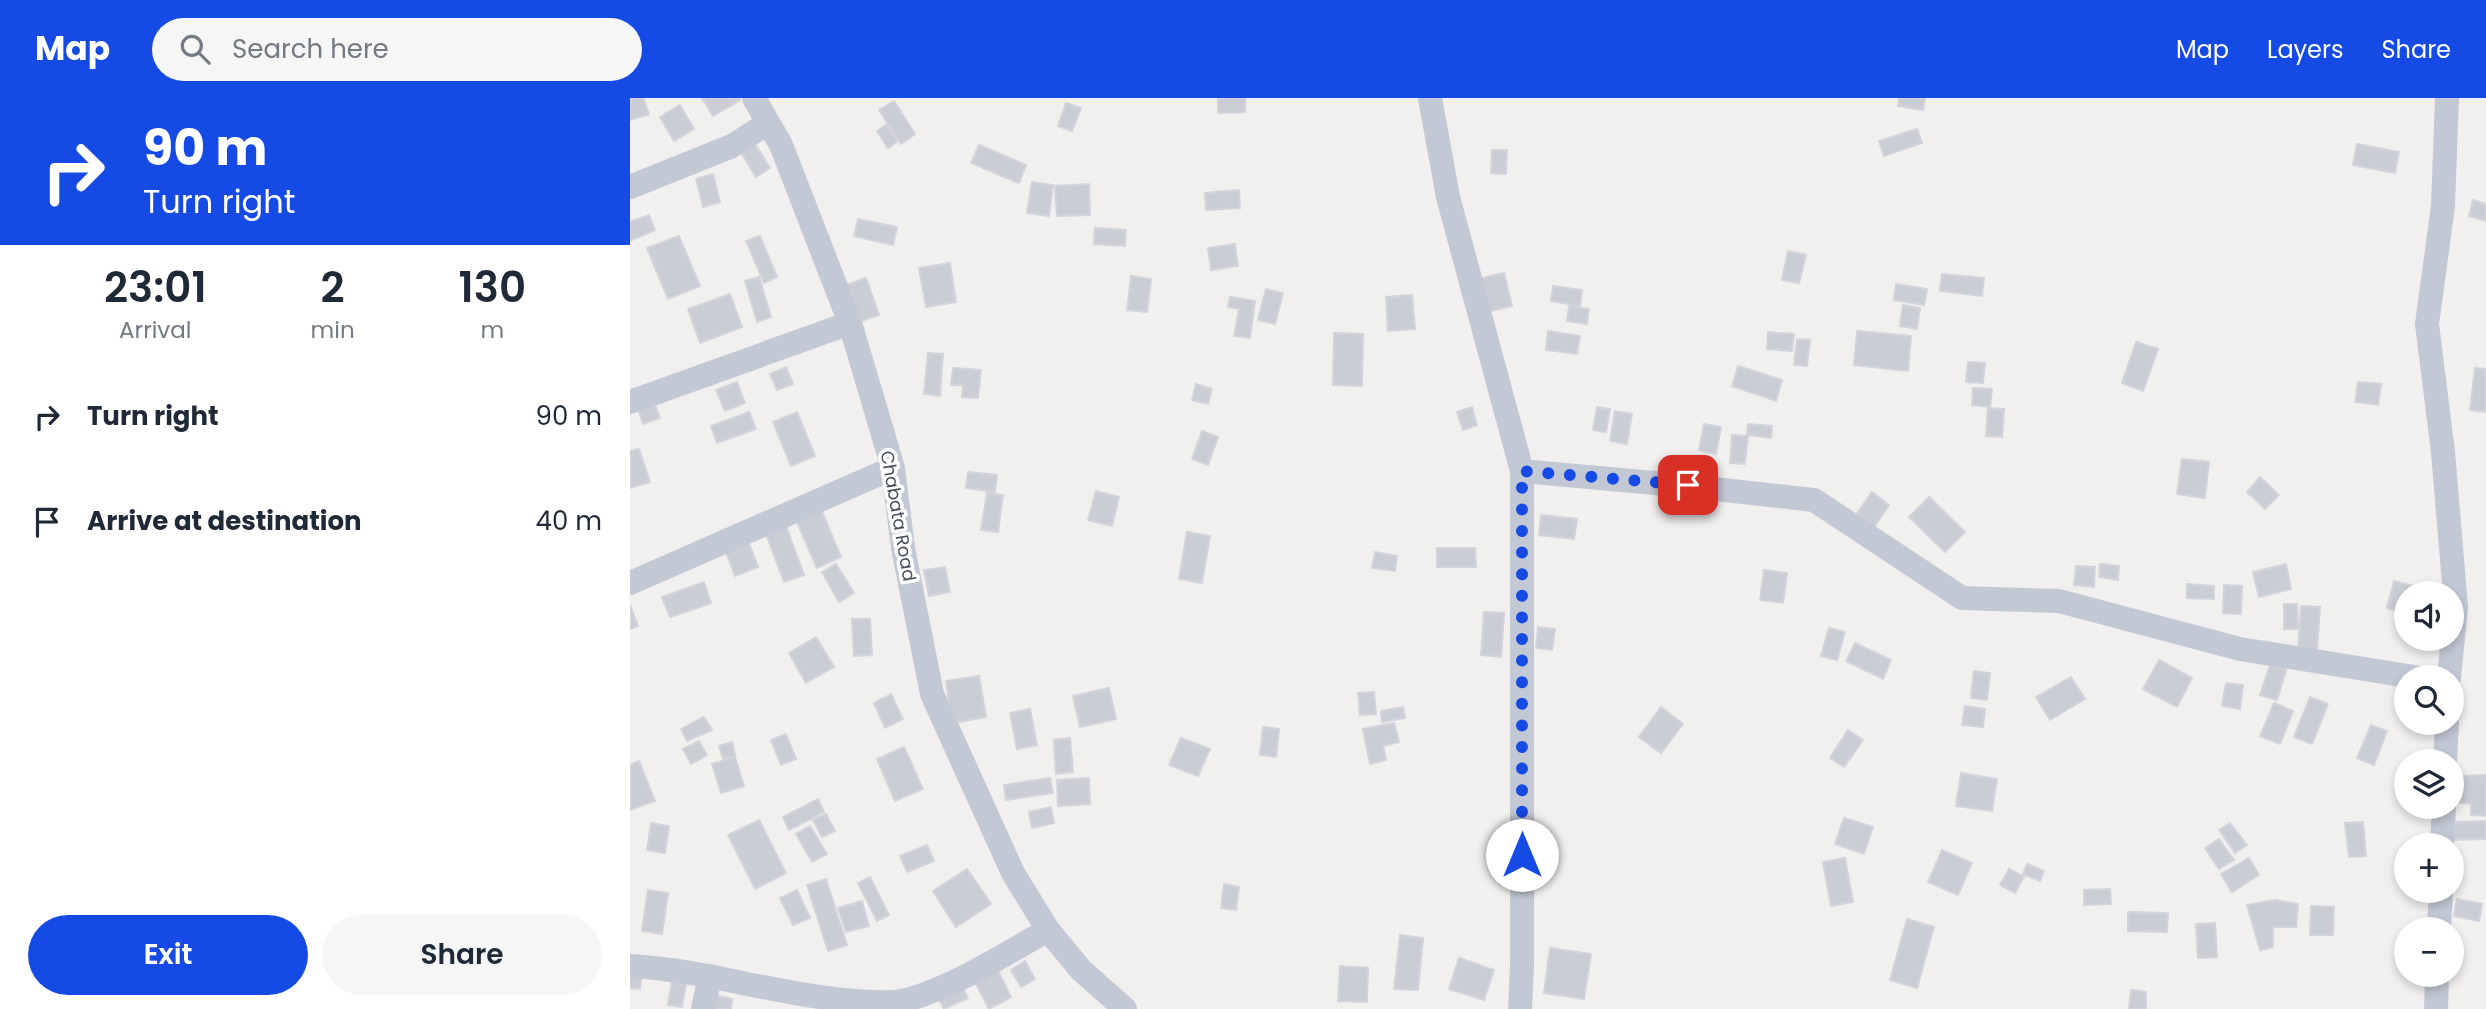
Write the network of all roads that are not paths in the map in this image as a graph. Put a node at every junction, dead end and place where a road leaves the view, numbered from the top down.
1 (754, 98) edge
2 (1430, 98) edge
3 (2447, 98) edge
4 (768, 123) junction
5 (630, 187) edge
6 (850, 323) junction
7 (630, 402) edge
8 (893, 468) junction
9 (1522, 471) junction
10 (630, 583) edge
11 (2450, 665) edge
12 (2394, 674) edge
13 (1048, 930) junction
14 (630, 966) edge
15 (710, 976) junction
16 (2437, 987) edge
17 (703, 1009) edge
18 (1125, 1009) edge
19 (1520, 1009) edge
20 (2436, 1009) edge

1 - 4 street, Chabata Road
2 - 9 street
3 - 11 street
4 - 5 street
4 - 6 street, Chabata Road
6 - 7 street
6 - 8 street, Chabata Road
8 - 10 street
8 - 13 street, Chabata Road
9 - 12 street
9 - 19 street
13 - 15 street
13 - 18 street, Chabata Road
14 - 15 street
15 - 17 street
16 - 20 street

